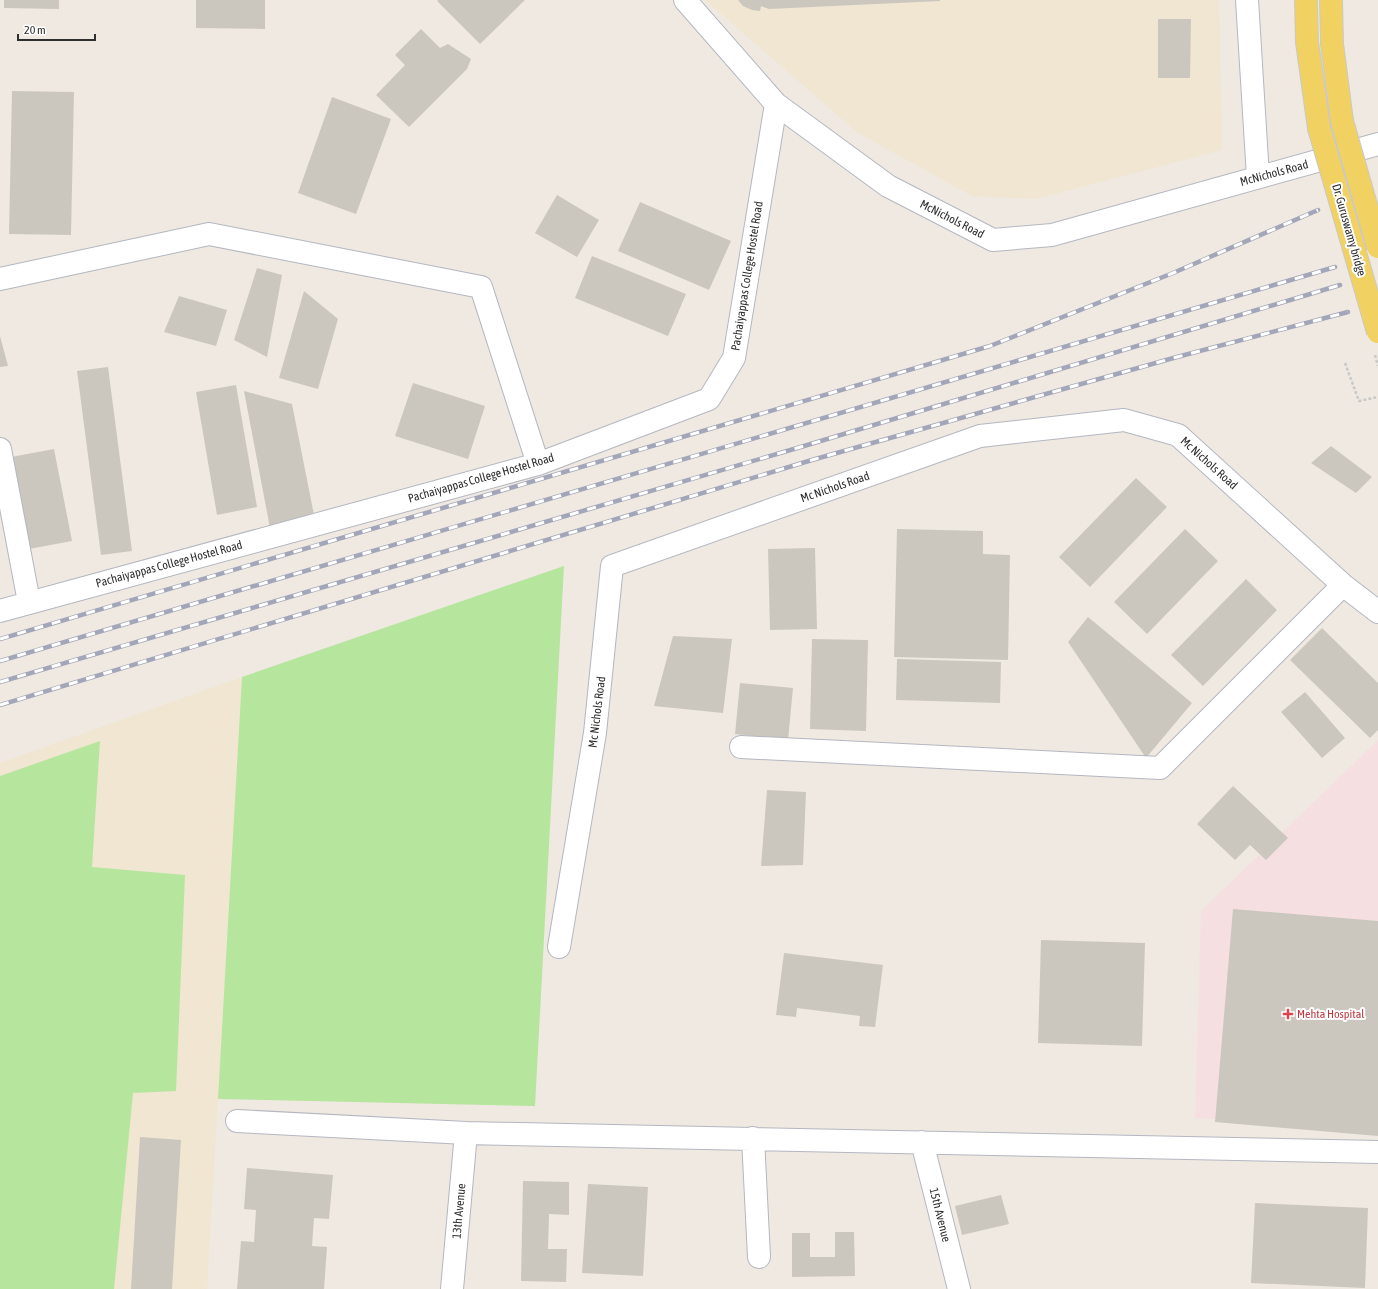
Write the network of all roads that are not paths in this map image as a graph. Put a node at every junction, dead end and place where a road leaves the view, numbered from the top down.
1 (685, 0) edge
2 (1247, 0) edge
3 (1306, 0) edge
4 (1331, 0) edge
5 (776, 104) junction
6 (1378, 144) edge
7 (1258, 177) junction
8 (1378, 246) edge
9 (0, 279) edge
10 (1378, 332) edge
11 (0, 448) edge
12 (538, 464) junction
13 (1343, 585) junction
14 (29, 602) junction
15 (0, 610) edge
16 (1378, 612) edge
17 (742, 747) dead end
18 (559, 947) dead end
19 (237, 1120) dead end
20 (466, 1133) junction
21 (753, 1138) junction
22 (922, 1142) junction
23 (1378, 1152) edge
24 (759, 1257) dead end
25 (452, 1289) edge
26 (959, 1289) edge

1 - 5 street, McNichols Road
2 - 7 street
3 - 10 main road, Dr. Guruswamy bridge, bridge
4 - 8 main road, Dr. Guruswamy bridge, bridge
5 - 7 street, McNichols Road
5 - 12 street, Pachaiyappas College Hostel Road
6 - 7 street, McNichols Road
9 - 12 street
11 - 14 street
12 - 14 street, Pachaiyappas College Hostel Road
13 - 16 street, Mc Nichols Road
13 - 17 street
13 - 18 street, Mc Nichols Road
14 - 15 street, Pachaiyappas College Hostel Road
19 - 20 street
20 - 21 street
20 - 25 street, 13th Avenue
21 - 22 street
21 - 24 street
22 - 23 street
22 - 26 street, 15th Avenue

